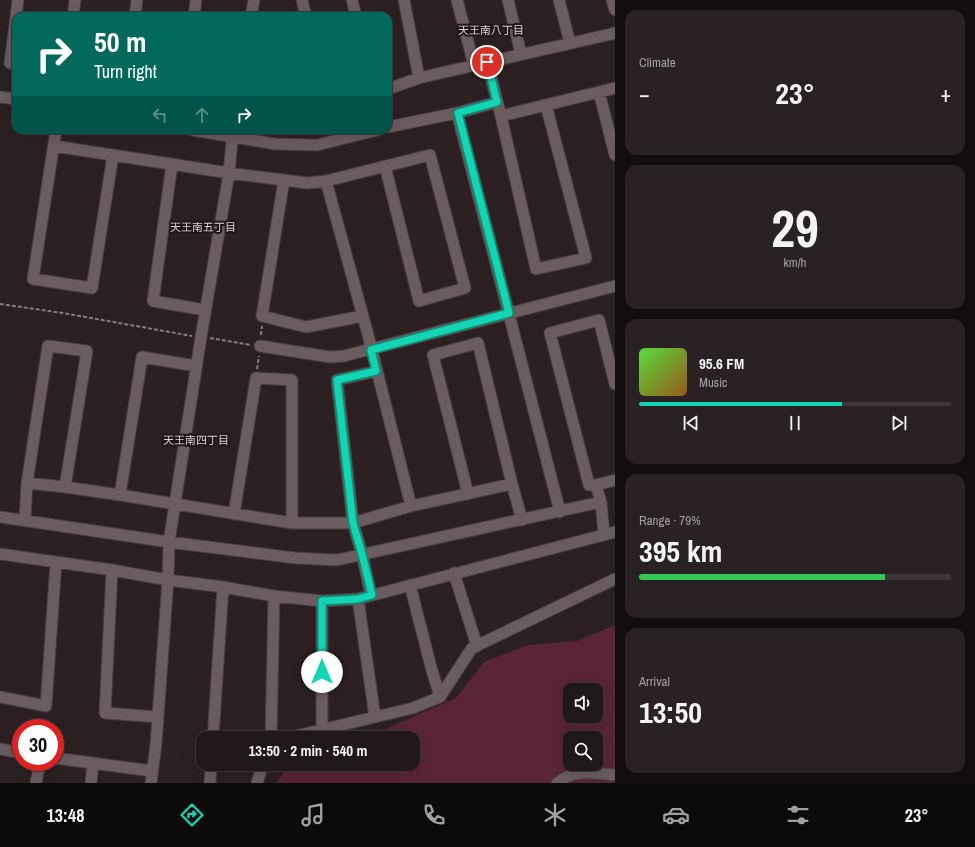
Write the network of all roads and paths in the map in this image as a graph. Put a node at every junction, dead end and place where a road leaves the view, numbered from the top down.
1 (18, 0) edge
2 (75, 0) edge
3 (137, 0) edge
4 (196, 0) edge
5 (254, 0) edge
6 (302, 0) edge
7 (352, 0) edge
8 (404, 0) edge
9 (457, 0) edge
10 (508, 0) edge
11 (559, 0) edge
12 (612, 0) edge
13 (615, 10) edge
14 (16, 12) edge
15 (74, 12) edge
16 (136, 12) edge
17 (194, 12) edge
18 (252, 12) edge
19 (305, 12) edge
20 (355, 12) edge
21 (615, 33) edge
22 (570, 43) junction
23 (12, 47) edge
24 (521, 54) junction
25 (487, 62) junction
26 (12, 63) edge
27 (474, 64) junction
28 (419, 78) junction
29 (392, 88) edge
30 (615, 88) edge
31 (599, 92) junction
32 (0, 97) edge
33 (12, 98) edge
34 (497, 102) junction
35 (546, 105) junction
36 (458, 113) junction
37 (501, 116) junction
38 (392, 126) edge
39 (56, 134) edge
40 (233, 134) edge
41 (237, 134) edge
42 (363, 134) edge
43 (54, 146) junction
44 (113, 155) junction
45 (615, 155) edge
46 (172, 164) junction
47 (385, 166) junction
48 (229, 173) junction
49 (284, 180) junction
50 (326, 181) junction
51 (615, 286) edge
52 (0, 304) edge
53 (205, 310) junction
54 (509, 313) junction
55 (363, 316) junction
56 (201, 337) junction
57 (260, 346) joint
58 (371, 350) junction
59 (196, 366) junction
60 (376, 371) junction
61 (615, 384) edge
62 (615, 480) edge
63 (27, 483) junction
64 (512, 484) junction
65 (596, 485) junction
66 (65, 487) junction
67 (468, 494) junction
68 (120, 495) junction
69 (601, 502) junction
70 (176, 503) junction
71 (411, 506) junction
72 (560, 512) junction
73 (234, 514) junction
74 (0, 517) edge
75 (25, 520) junction
76 (522, 520) junction
77 (292, 523) junction
78 (353, 523) junction
79 (610, 533) edge
80 (169, 542) junction
81 (0, 554) edge
82 (362, 554) junction
83 (56, 562) junction
84 (112, 570) junction
85 (454, 573) junction
86 (615, 579) edge
87 (168, 580) junction
88 (410, 585) junction
89 (223, 587) junction
90 (372, 595) junction
91 (274, 596) junction
92 (358, 599) junction
93 (322, 601) junction
94 (477, 646) junction
95 (0, 697) edge
96 (440, 697) junction
97 (158, 716) junction
98 (375, 717) junction
99 (322, 730) junction
100 (213, 731) edge
101 (271, 731) edge
102 (318, 731) edge
103 (0, 749) edge
104 (12, 751) edge
105 (64, 759) edge
106 (93, 763) junction
107 (38, 771) edge
108 (152, 771) junction
109 (211, 771) edge
110 (261, 771) edge
111 (615, 775) edge
112 (36, 783) edge
113 (91, 783) edge
114 (151, 783) edge
115 (210, 783) edge
116 (257, 783) edge
117 (557, 783) edge

1 - 14 street
2 - 15 street
3 - 16 street
4 - 17 street
5 - 18 street
6 - 19 street
7 - 20 street
8 - 28 street
9 - 27 street
10 - 24 street
11 - 22 street
12 - 13 street
21 - 22 street
22 - 24 street
23 - 26 street
24 - 25 street
25 - 27 street
25 - 34 street
27 - 28 street
28 - 29 street
30 - 31 street
31 - 35 street
31 - 45 street
32 - 33 street
34 - 36 street
34 - 37 street
35 - 37 street
35 - 37 street
36 - 38 street
36 - 54 street
39 - 43 street
40 - 48 street
41 - 42 street
43 - 44 street
43 - 44 street
44 - 46 street
46 - 48 street
46 - 53 street
47 - 47 street
47 - 50 street
48 - 49 street
48 - 53 street
49 - 50 street
49 - 55 street
50 - 55 street
51 - 54 street
52 - 56 path
53 - 56 street
54 - 58 street
54 - 72 street
55 - 58 street
56 - 57 path
56 - 59 street
57 - 58 street
58 - 60 street
59 - 68 street
59 - 70 street
60 - 71 street
60 - 78 street
61 - 65 street
62 - 65 street
63 - 66 street
63 - 66 street
63 - 75 street
64 - 67 street
64 - 67 street
64 - 76 street
65 - 69 street
66 - 68 street
67 - 71 street
68 - 70 street
69 - 72 street
69 - 79 street
70 - 73 street
70 - 80 street
71 - 78 street
72 - 76 street
73 - 77 street
73 - 77 street
74 - 75 street
75 - 80 street
76 - 82 street
77 - 78 street
78 - 82 street
79 - 85 street
80 - 82 street
80 - 87 street
81 - 83 street
82 - 90 street
83 - 84 street
83 - 95 street
84 - 87 street
84 - 97 street
85 - 88 street
85 - 94 street
86 - 94 street
87 - 89 street
87 - 97 street
88 - 90 street
88 - 96 street
89 - 91 street
89 - 100 street
90 - 92 street
91 - 93 street
91 - 101 street
92 - 93 street
92 - 98 street
93 - 99 street
94 - 96 street
96 - 98 street
97 - 108 street
98 - 99 street
99 - 102 street
103 - 104 street
105 - 106 street
106 - 108 street
106 - 113 street
107 - 112 street
108 - 114 street
109 - 115 street
110 - 116 street
111 - 117 street

